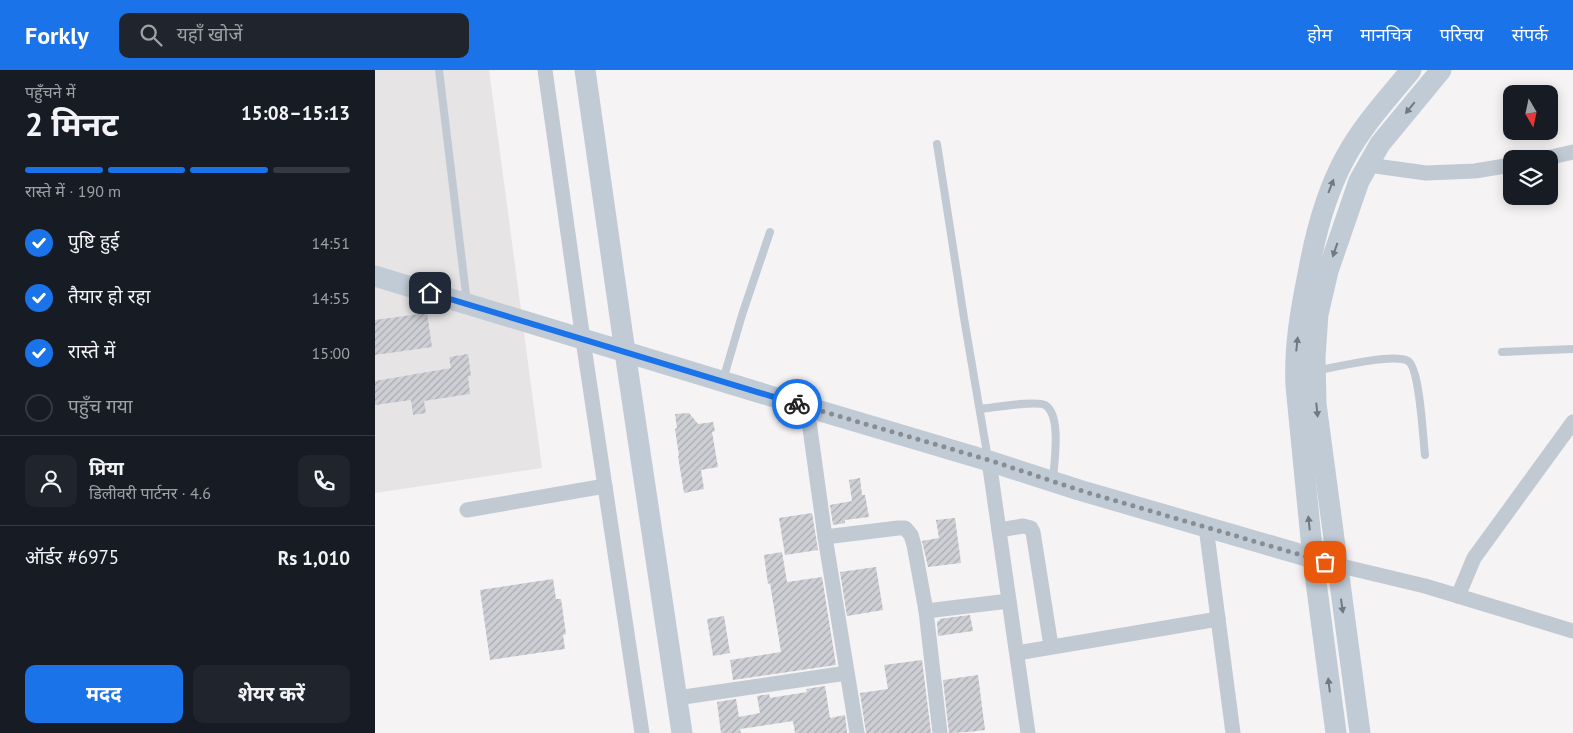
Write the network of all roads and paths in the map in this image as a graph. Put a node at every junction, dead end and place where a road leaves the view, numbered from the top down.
1 (439, 70) edge
2 (545, 70) edge
3 (585, 70) edge
4 (1411, 70) edge
5 (1441, 70) edge
6 (937, 144) dead end
7 (1573, 152) edge
8 (1558, 155) edge
9 (1368, 165) junction
10 (1503, 166) edge
11 (771, 232) dead end
12 (375, 276) edge
13 (467, 304) junction
14 (583, 340) junction
15 (1573, 349) edge
16 (625, 352) junction
17 (1502, 352) dead end
18 (1315, 371) junction
19 (722, 382) junction
20 (807, 407) junction
21 (980, 409) junction
22 (1573, 422) edge
23 (1425, 455) dead end
24 (989, 460) junction
25 (1052, 482) junction
26 (605, 486) junction
27 (467, 510) dead end
28 (1205, 527) junction
29 (999, 530) junction
30 (825, 537) junction
31 (1313, 559) junction
32 (1337, 564) junction
33 (1458, 596) junction
34 (1009, 601) junction
35 (927, 611) junction
36 (1218, 619) junction
37 (1573, 631) edge
38 (1051, 646) junction
39 (1017, 653) junction
40 (847, 673) junction
41 (677, 698) junction
42 (1332, 730) edge
43 (642, 733) edge
44 (682, 733) edge
45 (857, 733) edge
46 (940, 733) edge
47 (1028, 733) edge
48 (1233, 733) edge
49 (1360, 733) edge

1 - 13 lane
2 - 14 street
3 - 16 street
31 -> 4 street
5 -> 9 street
6 - 21 lane
7 - 8 street
9 - 10 street
9 -> 18 street
11 - 19 lane
12 - 13 street
13 - 14 street
14 - 16 street
14 - 26 street
15 - 17 lane
16 - 19 street
16 - 41 street
18 - 23 lane
18 -> 32 street
19 - 20 street
20 - 24 street
20 - 30 street
21 - 24 lane
21 - 25 lane
22 - 33 street
24 - 25 street
24 - 29 street
25 - 28 street
26 - 27 street
26 - 43 street
28 - 31 street
28 - 36 street
29 - 34 street
29 - 38 street
30 - 35 street
30 - 40 street
31 - 32 street
42 -> 31 street
32 - 33 street
32 -> 49 street
33 - 37 street
34 - 35 street
34 - 39 street
35 - 46 street
36 - 38 street
36 - 48 street
38 - 39 street
39 - 47 street
40 - 41 street
40 - 45 street
41 - 44 street

